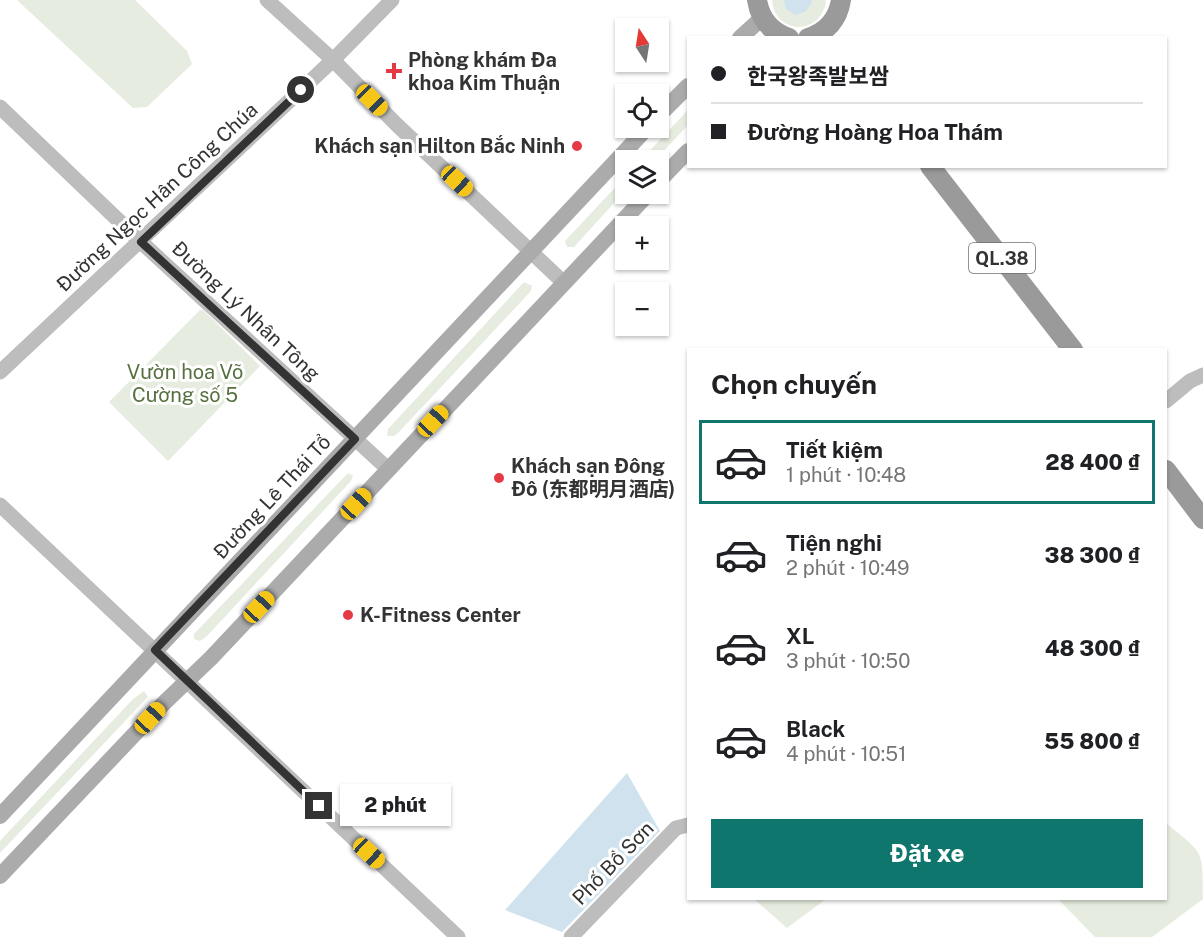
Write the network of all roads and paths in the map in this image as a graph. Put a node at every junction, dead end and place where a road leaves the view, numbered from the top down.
1 (267, 0) edge
2 (392, 0) edge
3 (841, 0) edge
4 (759, 9) edge
5 (821, 35) edge
6 (741, 36) edge
7 (785, 36) edge
8 (333, 60) junction
9 (687, 87) edge
10 (669, 105) edge
11 (0, 107) edge
12 (637, 138) edge
13 (687, 152) edge
14 (932, 168) edge
15 (669, 171) edge
16 (638, 204) edge
17 (141, 242) junction
18 (530, 250) junction
19 (563, 282) junction
20 (1071, 348) edge
21 (0, 372) edge
22 (1203, 375) edge
23 (1167, 401) edge
24 (355, 439) junction
25 (388, 469) junction
26 (1167, 471) edge
27 (0, 505) edge
28 (1203, 519) edge
29 (155, 650) junction
30 (187, 681) junction
31 (0, 816) edge
32 (687, 825) edge
33 (0, 876) edge
34 (458, 937) edge
35 (571, 937) edge

1 - 8 street
2 - 8 street, Đường Ngọc Hân Công Chúa
3 - 5 highway
4 - 6 main road
4 - 7 highway
8 - 17 street, Đường Ngọc Hân Công Chúa
8 - 18 street
9 - 10 main road
11 - 17 street, Đường Lý Nhân Tông
12 - 18 main road, Đường Lê Thái Tổ
13 - 15 main road
14 - 20 highway, QL.38
16 - 19 main road
17 - 21 street, Đường Ngọc Hân Công Chúa
17 - 24 street, Đường Lý Nhân Tông
18 - 19 street
18 - 24 main road, Đường Lê Thái Tổ
19 - 25 main road
22 - 23 street
24 - 25 street, Đường Lý Nhân Tông
24 - 29 main road, Đường Lê Thái Tổ
25 - 30 main road
26 - 28 highway
27 - 29 street
29 - 30 street
29 - 31 main road, Đường Lê Thái Tổ
30 - 33 main road
30 - 34 street
32 - 35 street, Phố Bồ Sơn

